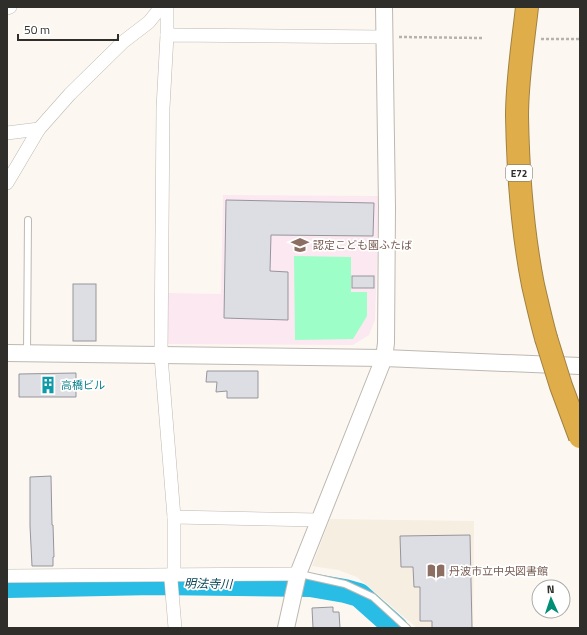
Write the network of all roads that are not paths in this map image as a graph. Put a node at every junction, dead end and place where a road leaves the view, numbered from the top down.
1 (161, 7) edge
2 (167, 7) edge
3 (384, 7) edge
4 (527, 7) edge
5 (167, 35) junction
6 (384, 37) junction
7 (39, 129) junction
8 (7, 133) edge
9 (7, 183) edge
10 (28, 220) dead end
11 (7, 353) edge
12 (27, 354) junction
13 (161, 356) junction
14 (384, 358) junction
15 (580, 366) edge
16 (580, 437) edge
17 (174, 517) junction
18 (319, 520) junction
19 (7, 576) edge
20 (172, 581) junction
21 (296, 581) junction
22 (175, 628) edge
23 (286, 628) edge
24 (408, 628) edge

1 - 7 street
2 - 5 street
3 - 6 street
4 - 16 highway, E72, bridge
5 - 6 street
5 - 13 street
6 - 14 street
7 - 8 street
7 - 9 street
10 - 12 lane
11 - 12 street
12 - 13 street
13 - 14 street
13 - 17 street
14 - 15 street
14 - 18 street
17 - 18 street
17 - 20 street
18 - 21 street
19 - 20 street
20 - 21 street
20 - 22 street
21 - 23 street
21 - 24 lane

